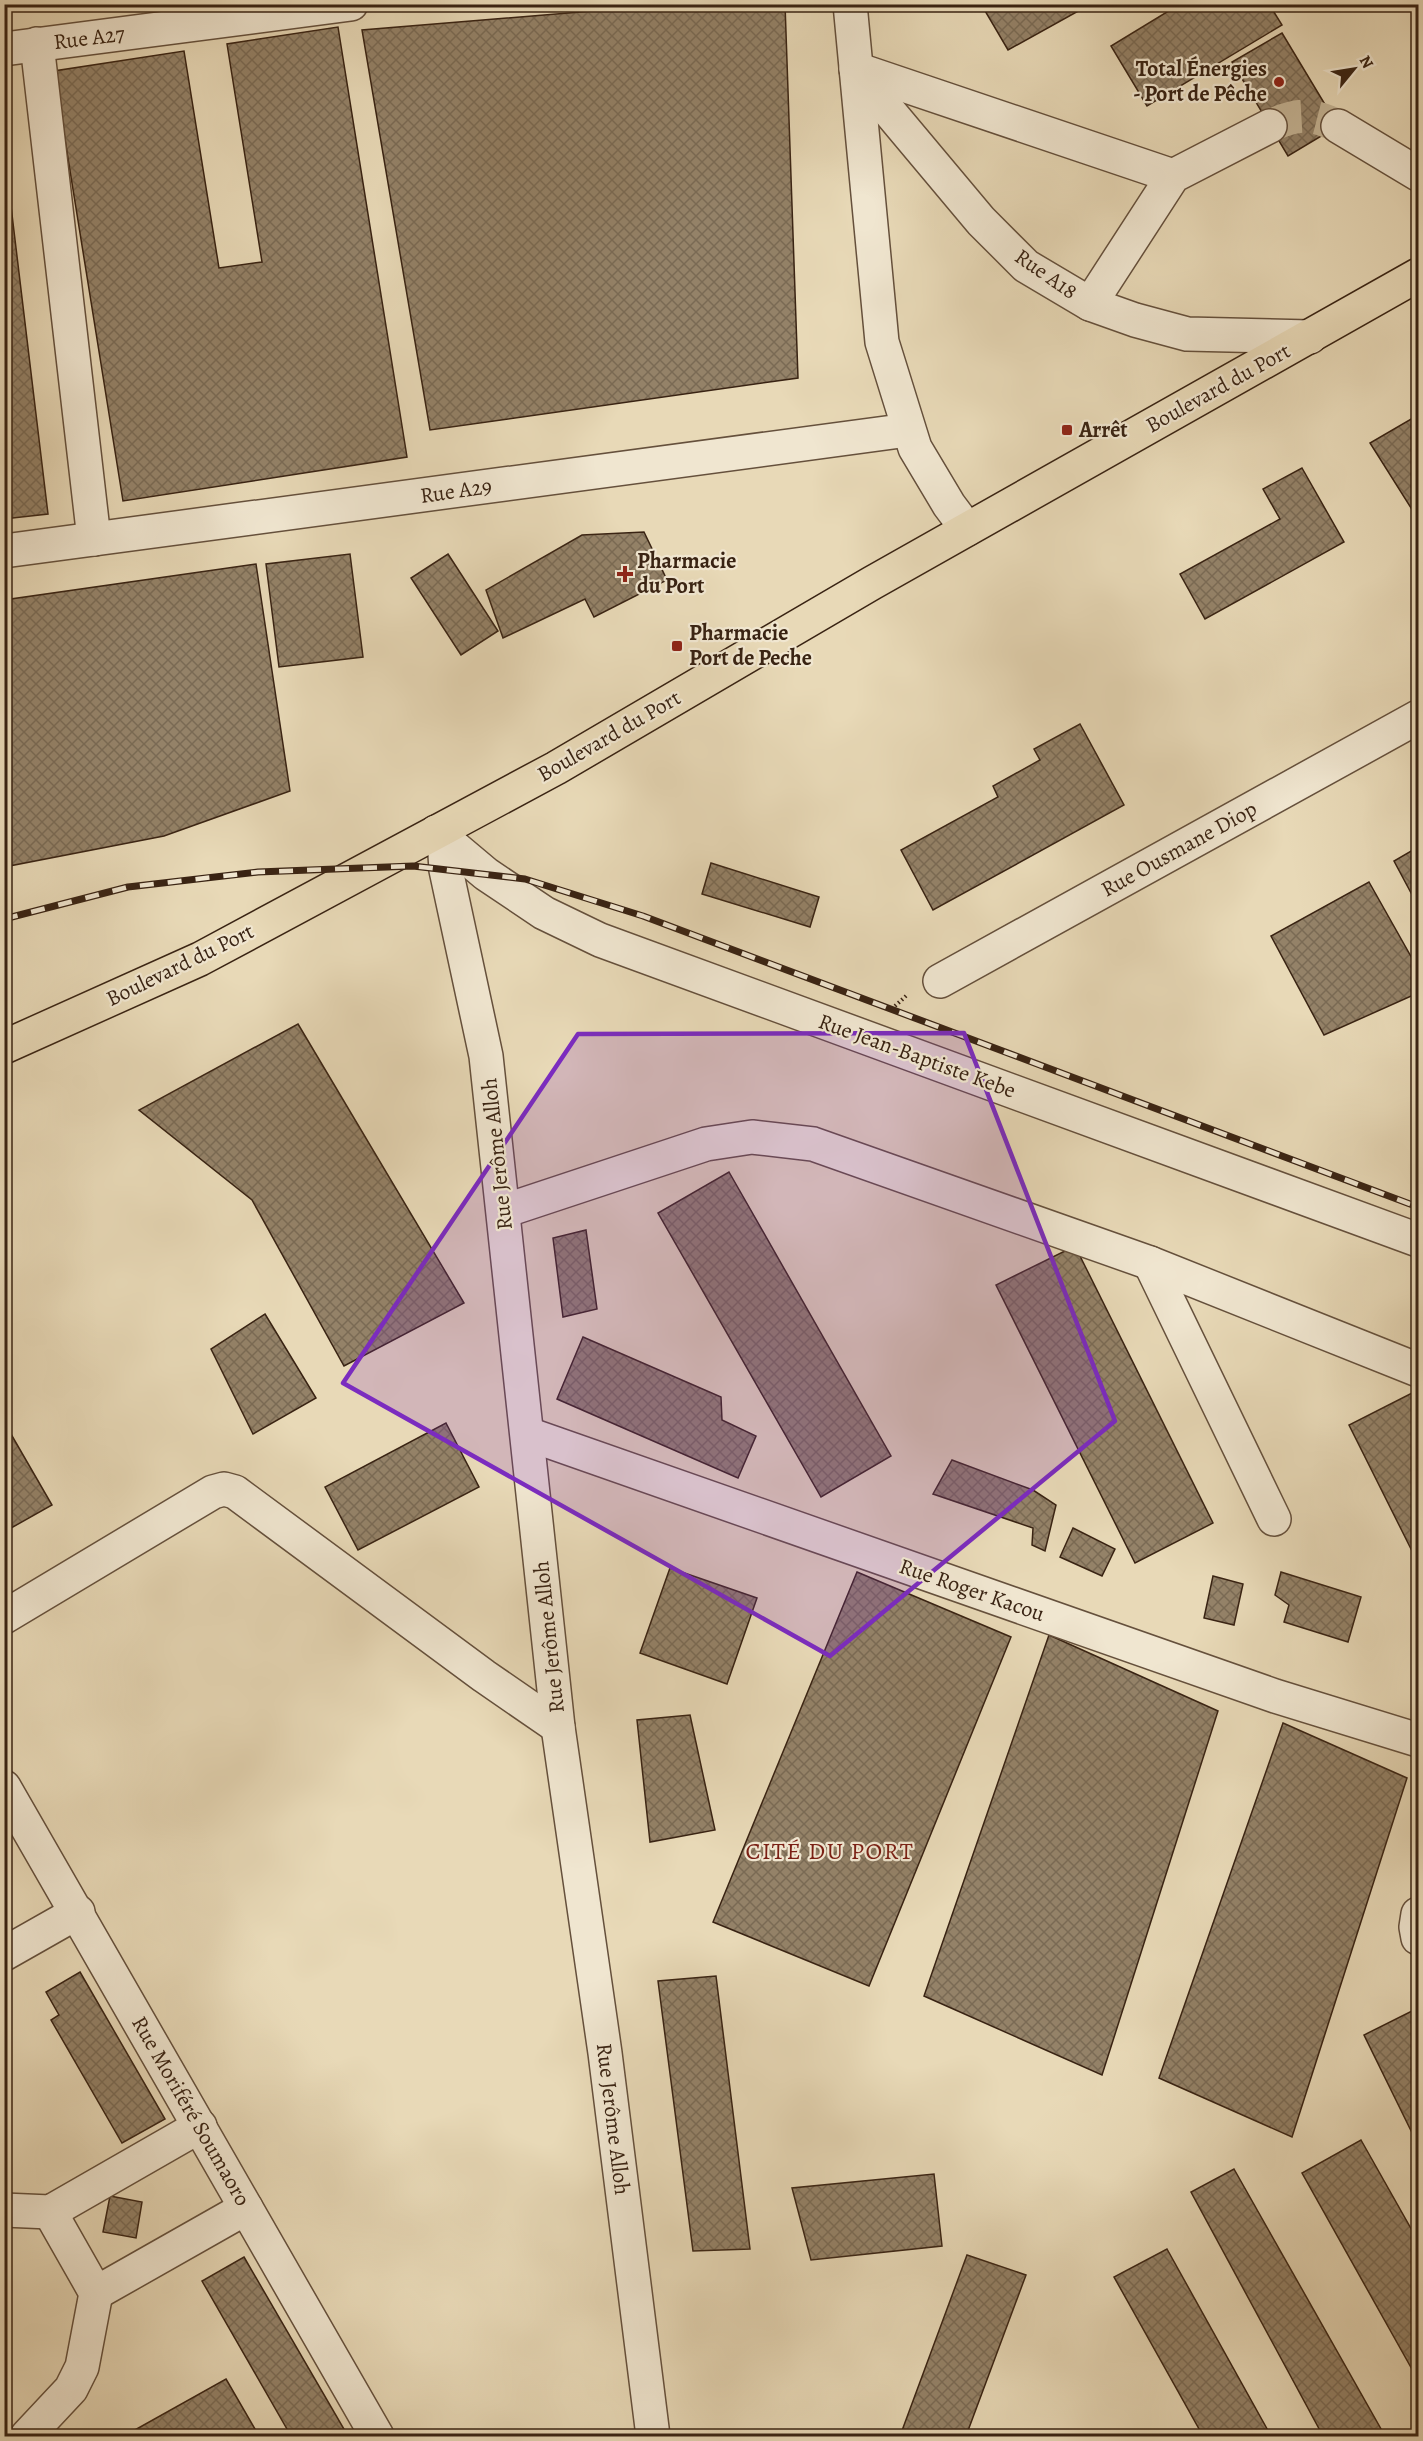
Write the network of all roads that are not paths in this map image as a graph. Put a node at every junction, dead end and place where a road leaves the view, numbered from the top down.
1 (351, 4) edge
2 (850, 4) edge
3 (37, 44) junction
4 (4, 49) edge
5 (856, 71) junction
6 (1270, 126) tunnel mouth
7 (1338, 126) tunnel mouth
8 (1419, 174) edge
9 (1173, 176) junction
10 (1419, 275) edge
11 (1090, 304) junction
12 (1310, 336) junction
13 (908, 430) junction
14 (967, 529) junction
15 (94, 539) junction
16 (4, 551) edge
17 (1419, 717) edge
18 (440, 836) junction
19 (940, 981) road end
20 (4, 1047) edge
21 (504, 1211) junction
22 (1419, 1240) edge
23 (1149, 1263) junction
24 (1419, 1370) edge
25 (528, 1434) junction
26 (1274, 1519) dead end
27 (4, 1617) edge
28 (558, 1727) junction
29 (1419, 1740) edge
30 (4, 1786) edge
31 (78, 1912) junction
32 (1419, 1914) edge
33 (1419, 1938) edge
34 (4, 1954) edge
35 (200, 2127) junction
36 (246, 2208) junction
37 (4, 2210) edge
38 (50, 2211) junction
39 (96, 2293) junction
40 (27, 2436) edge
41 (377, 2436) edge
42 (653, 2436) edge

1 - 3 street, Rue A27
2 - 5 street
3 - 4 street, Rue A27
3 - 15 street
5 - 9 street
5 - 11 street, Rue A18
5 - 13 street
6 - 9 street
7 - 8 street
9 - 11 street
10 - 12 main road, Boulevard du Port
11 - 12 street, Rue A18
12 - 14 main road, Boulevard du Port
13 - 14 street
13 - 15 street, Rue A29
14 - 18 main road, Boulevard du Port
15 - 16 street, Rue A29
17 - 19 street, Rue Ousmane Diop
18 - 20 main road, Boulevard du Port
18 - 21 street, Rue Jerôme Alloh
18 - 22 street, Rue Jean-Baptiste Kebe
21 - 23 street
21 - 25 street, Rue Jerôme Alloh
23 - 24 street
23 - 26 street
25 - 28 street, Rue Jerôme Alloh
25 - 29 street, Rue Roger Kacou
27 - 28 street
28 - 42 street, Rue Jerôme Alloh
30 - 31 street, Rue Moriféré Soumaoro
31 - 34 street
31 - 35 street, Rue Moriféré Soumaoro
32 - 33 street
35 - 36 street, Rue Moriféré Soumaoro
35 - 38 street
36 - 39 street
36 - 41 street, Rue Moriféré Soumaoro
37 - 38 street
38 - 39 street
39 - 40 street

